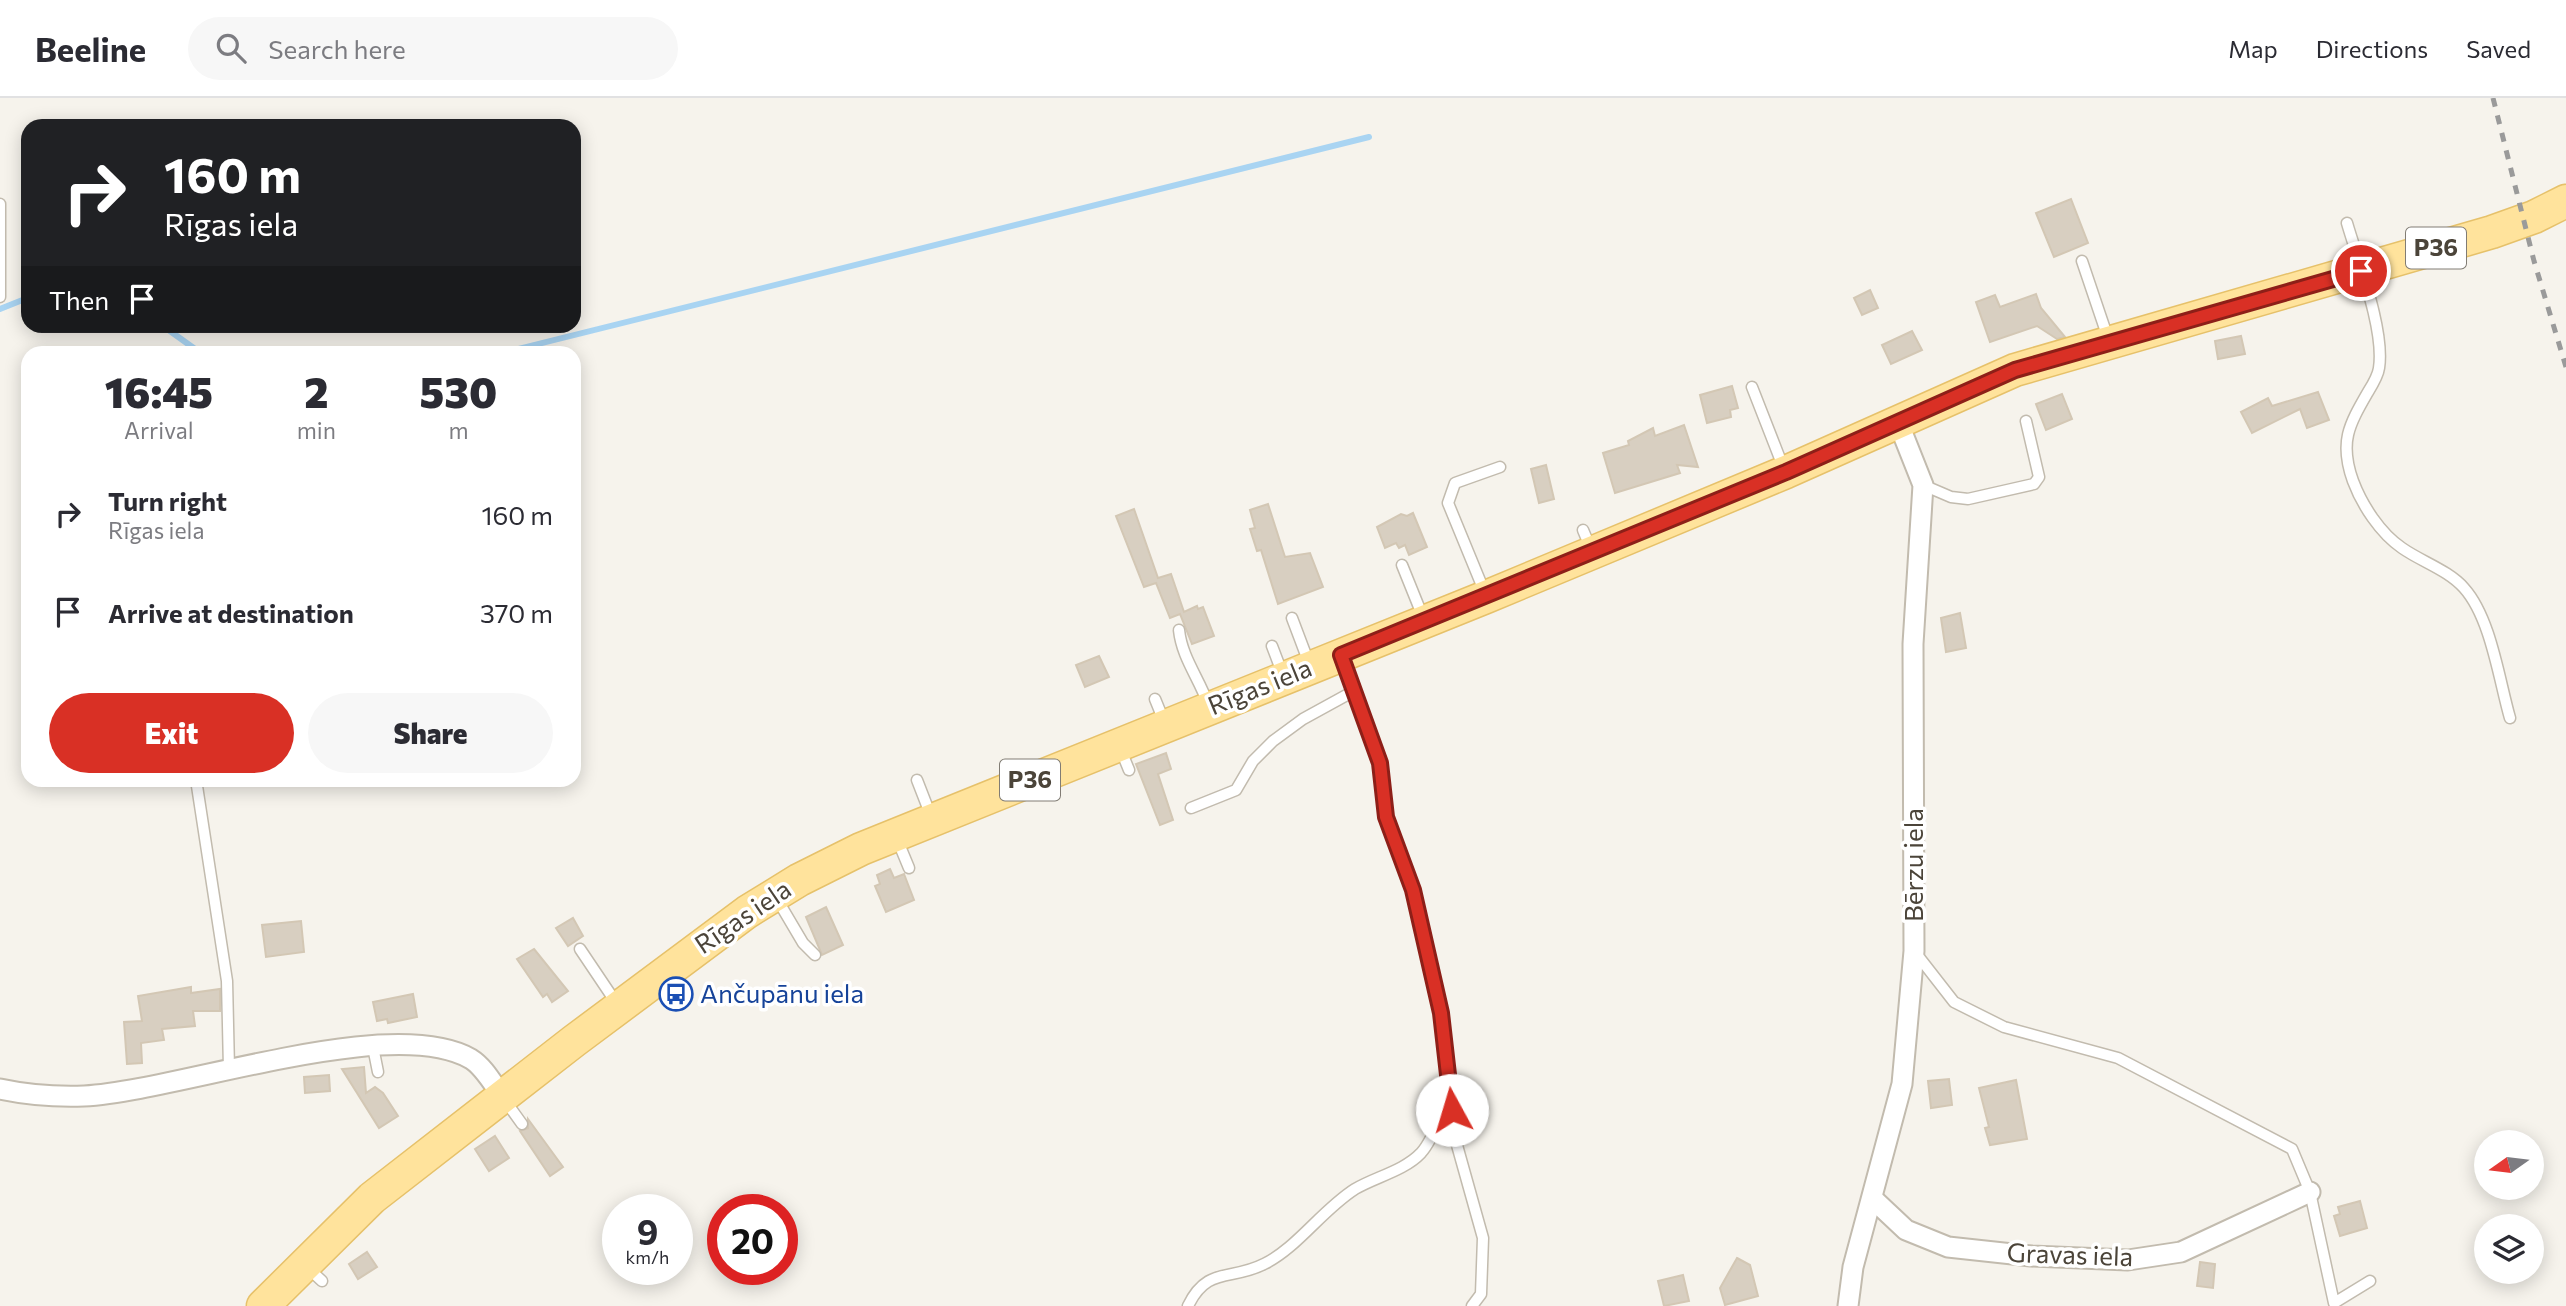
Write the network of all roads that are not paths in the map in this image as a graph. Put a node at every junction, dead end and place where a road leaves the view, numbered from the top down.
1 (2566, 201) edge
2 (0, 204) edge
3 (2347, 223) dead end
4 (2082, 261) dead end
5 (2361, 271) junction
6 (0, 297) edge
7 (2109, 342) junction
8 (1752, 387) dead end
9 (2026, 421) dead end
10 (1898, 422) junction
11 (1500, 467) dead end
12 (1786, 472) junction
13 (1923, 485) junction
14 (1402, 565) dead end
15 (1486, 597) junction
16 (1292, 618) dead end
17 (1425, 621) junction
18 (1180, 630) dead end
19 (1272, 646) dead end
20 (1341, 655) junction
21 (1297, 672) junction
22 (1354, 691) junction
23 (1210, 708) junction
24 (2510, 718) dead end
25 (917, 780) dead end
26 (197, 787) edge
27 (1191, 807) dead end
28 (932, 819) junction
29 (895, 834) junction
30 (909, 868) dead end
31 (775, 895) junction
32 (580, 949) dead end
33 (1914, 951) junction
34 (815, 955) dead end
35 (619, 1006) junction
36 (373, 1047) junction
37 (229, 1069) junction
38 (378, 1072) dead end
39 (0, 1089) edge
40 (502, 1096) junction
41 (1452, 1110) junction
42 (522, 1124) dead end
43 (2310, 1192) junction
44 (1873, 1199) junction
45 (2370, 1281) dead end
46 (263, 1306) edge
47 (1188, 1306) edge
48 (1472, 1306) edge
49 (1848, 1306) edge

1 - 5 main road, Rīgas iela / P36
2 - 6 lane
3 - 5 lane
4 - 7 lane
5 - 7 main road, Rīgas iela / P36
5 - 24 lane
7 - 10 main road, Rīgas iela / P36
8 - 12 lane
9 - 13 lane
10 - 12 main road, Rīgas iela / P36
10 - 13 street, Bērzu iela
11 - 15 lane
12 - 15 main road, Rīgas iela / P36
13 - 33 street, Bērzu iela
14 - 17 lane
15 - 17 main road, Rīgas iela / P36
16 - 21 lane
17 - 20 main road, Rīgas iela / P36
18 - 23 lane
19 - 21 lane
20 - 21 main road, Rīgas iela / P36
20 - 22 lane
21 - 23 main road, Rīgas iela / P36
22 - 27 lane
22 - 41 lane
23 - 28 main road, Rīgas iela / P36
25 - 28 lane
26 - 37 lane
28 - 29 main road, Rīgas iela / P36
29 - 30 lane
29 - 31 main road, Rīgas iela / P36
31 - 34 lane
31 - 35 main road, Rīgas iela / P36
32 - 35 lane
33 - 43 lane
33 - 44 street, Bērzu iela
35 - 40 main road, Rīgas iela / P36
36 - 37 street
36 - 38 lane
36 - 40 street
37 - 39 street
40 - 42 lane
40 - 46 main road, Rīgas iela / P36
41 - 47 lane
41 - 48 lane
43 - 44 street, Gravas iela
43 - 45 lane
44 - 49 street, Bērzu iela

